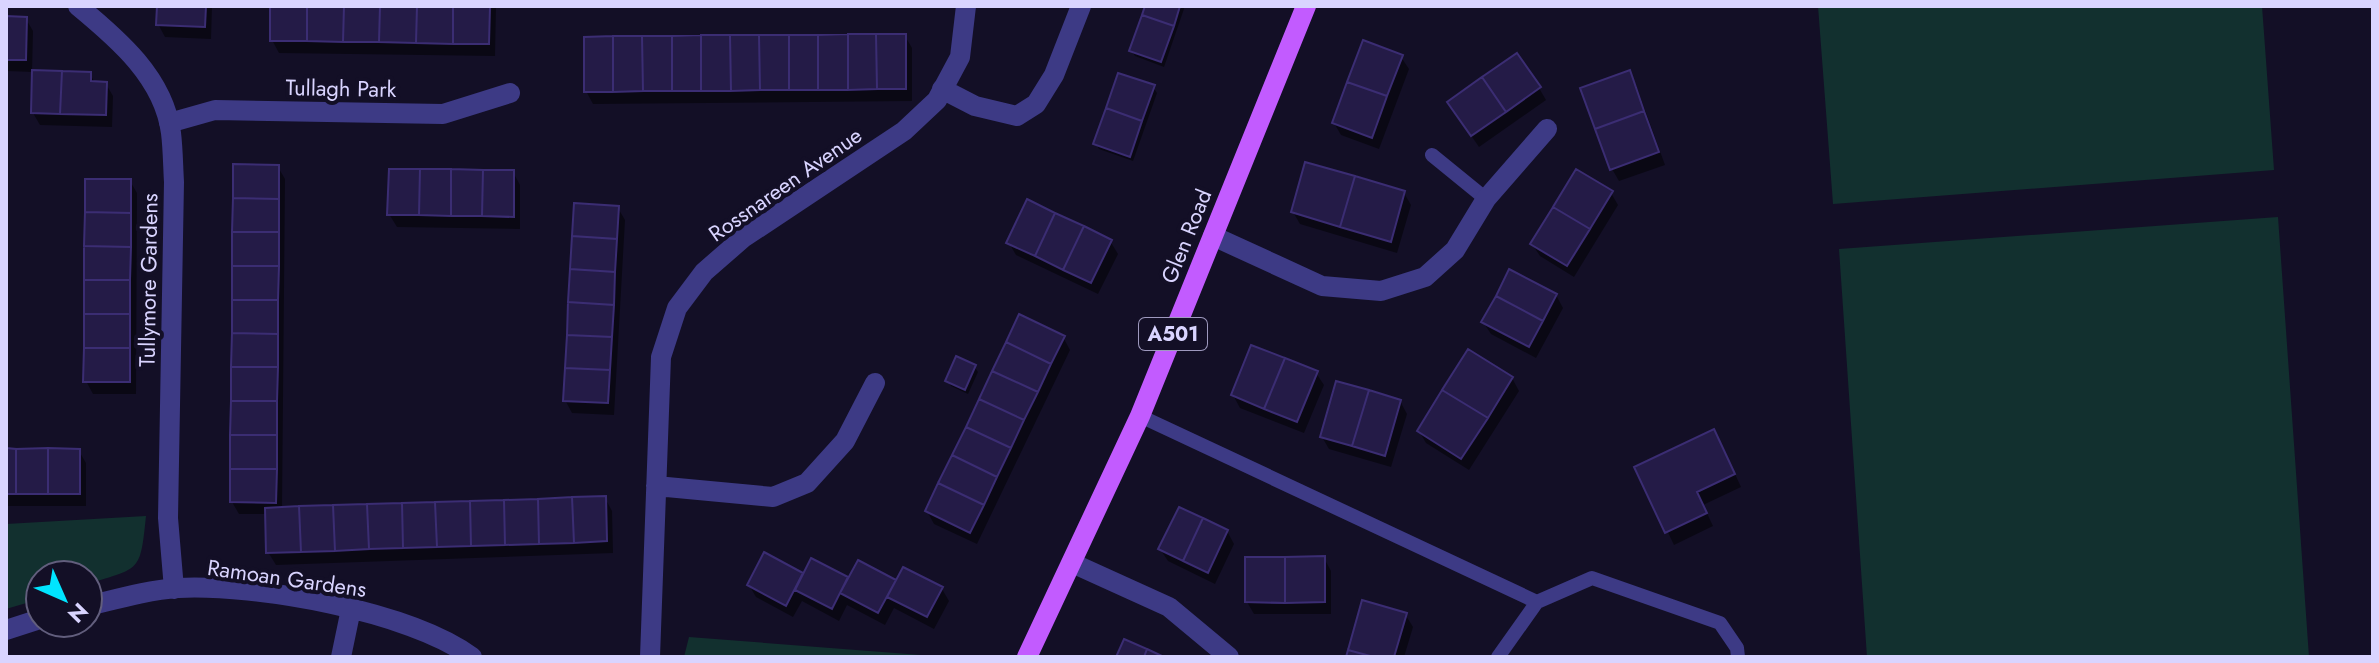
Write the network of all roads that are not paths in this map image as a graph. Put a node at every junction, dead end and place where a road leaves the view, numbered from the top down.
1 (78, 6) edge
2 (966, 6) edge
3 (1058, 6) edge
4 (1306, 6) edge
5 (1079, 10) edge
6 (942, 89) junction
7 (510, 93) dead end
8 (169, 123) junction
9 (1547, 129) dead end
10 (1432, 155) dead end
11 (1486, 199) junction
12 (1213, 236) junction
13 (875, 383) dead end
14 (1140, 416) junction
15 (656, 486) junction
16 (1072, 563) junction
17 (174, 589) junction
18 (1537, 602) junction
19 (104, 603) edge
20 (351, 609) junction
21 (341, 657) edge
22 (472, 657) edge
23 (650, 657) edge
24 (1027, 657) edge
25 (1229, 657) edge
26 (1498, 657) edge
27 (1738, 657) edge

1 - 8 street, Tullymore Gardens
2 - 6 street, Rossnareen Avenue
3 - 5 street
4 - 12 main road, Glen Road / A501
5 - 6 street
6 - 15 street, Rossnareen Avenue
7 - 8 street, Tullagh Park
8 - 17 street, Tullymore Gardens
9 - 11 street
10 - 11 lane
11 - 12 street
12 - 14 main road, Glen Road / A501
13 - 15 street
14 - 16 main road, Glen Road / A501
14 - 18 lane
15 - 23 street, Rossnareen Avenue
16 - 24 main road, Glen Road / A501
16 - 25 street
17 - 19 street, Ramoan Gardens
17 - 20 street, Ramoan Gardens
18 - 26 lane
18 - 27 lane
20 - 21 street
20 - 22 street, Ramoan Gardens

